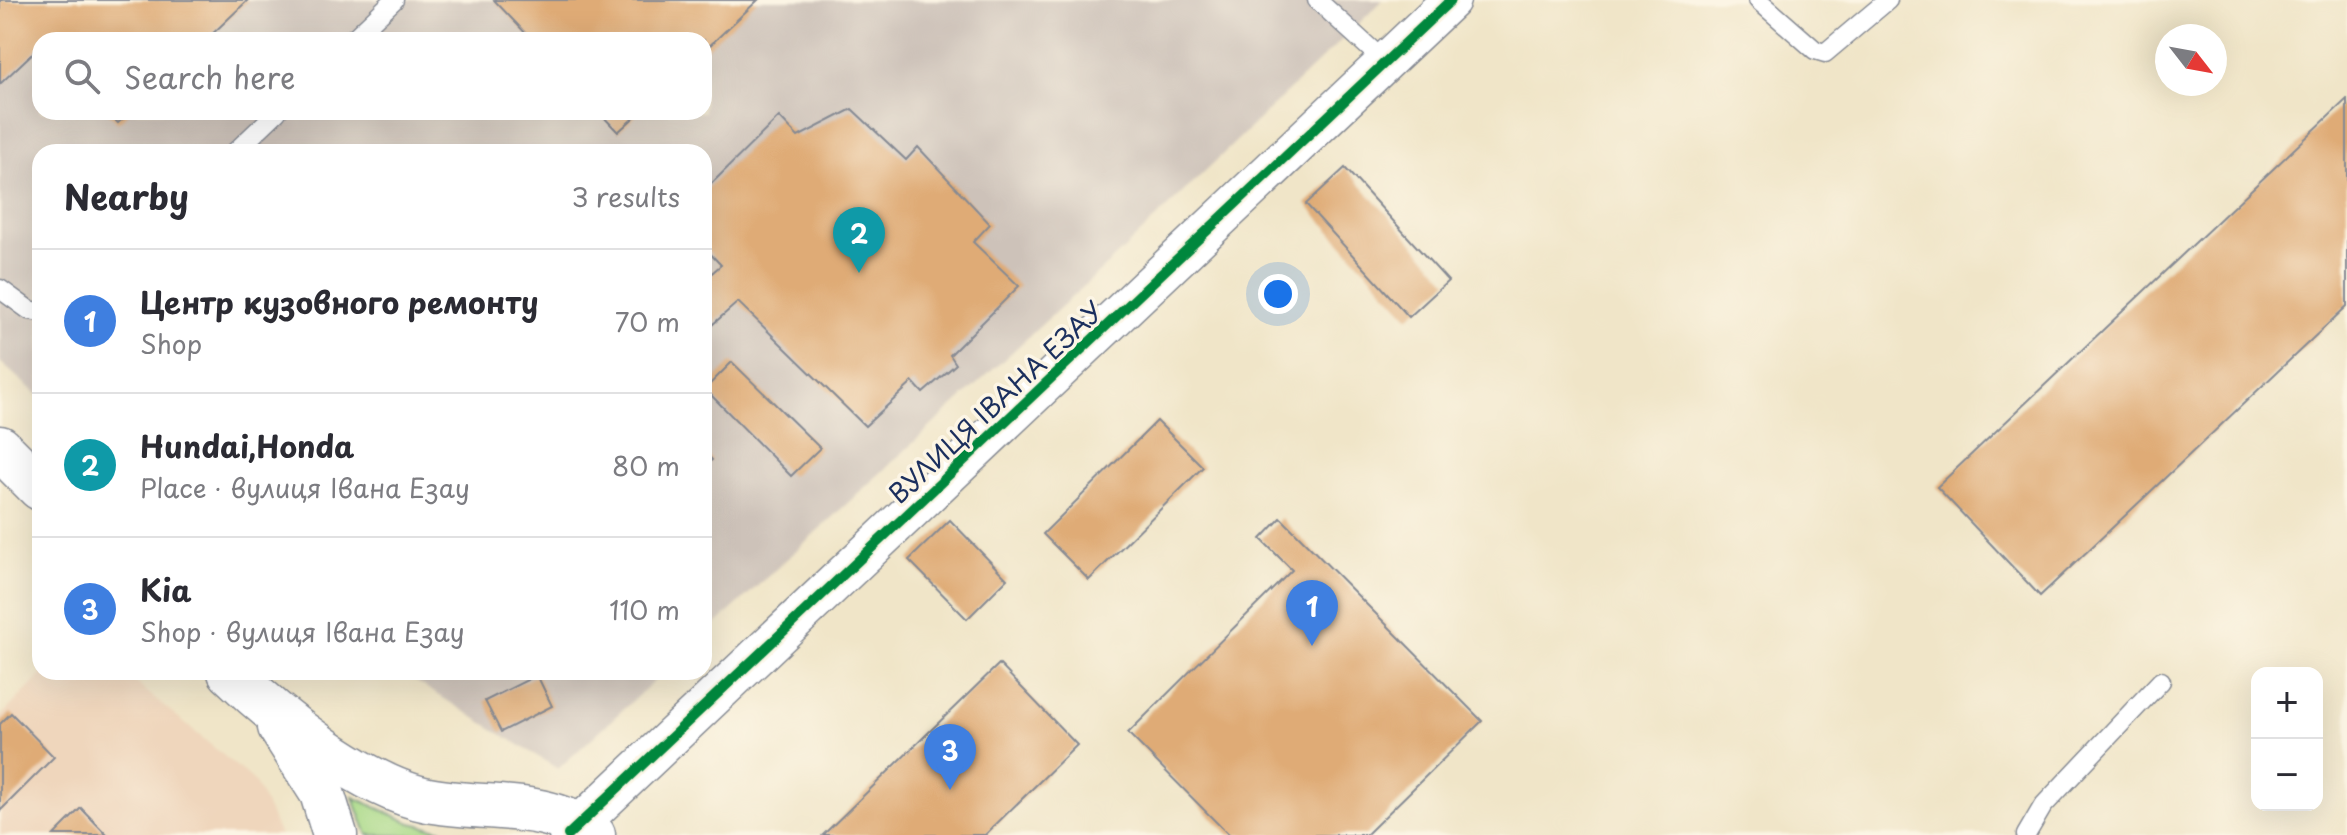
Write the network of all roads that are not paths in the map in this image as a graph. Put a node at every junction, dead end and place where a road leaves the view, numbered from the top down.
1 (394, 0) edge
2 (1317, 0) edge
3 (1451, 0) edge
4 (1758, 0) edge
5 (1888, 0) edge
6 (360, 32) edge
7 (1386, 63) junction
8 (269, 120) edge
9 (243, 144) edge
10 (0, 289) edge
11 (32, 311) edge
12 (0, 448) edge
13 (32, 480) edge
14 (238, 680) edge
15 (2161, 681) dead end
16 (265, 706) junction
17 (580, 831) edge
18 (335, 835) edge
19 (2026, 835) edge

1 - 6 lane
2 - 7 lane
3 - 7 street, ВУЛИЦЯ ІВАНА ЕЗАУ
4 - 5 lane
7 - 17 street, ВУЛИЦЯ ІВАНА ЕЗАУ
8 - 9 lane
10 - 11 lane
12 - 13 main road
14 - 16 main road
15 - 19 lane
16 - 17 main road, ВУЛИЦЯ ІВАНА ЕЗАУ
16 - 18 main road

